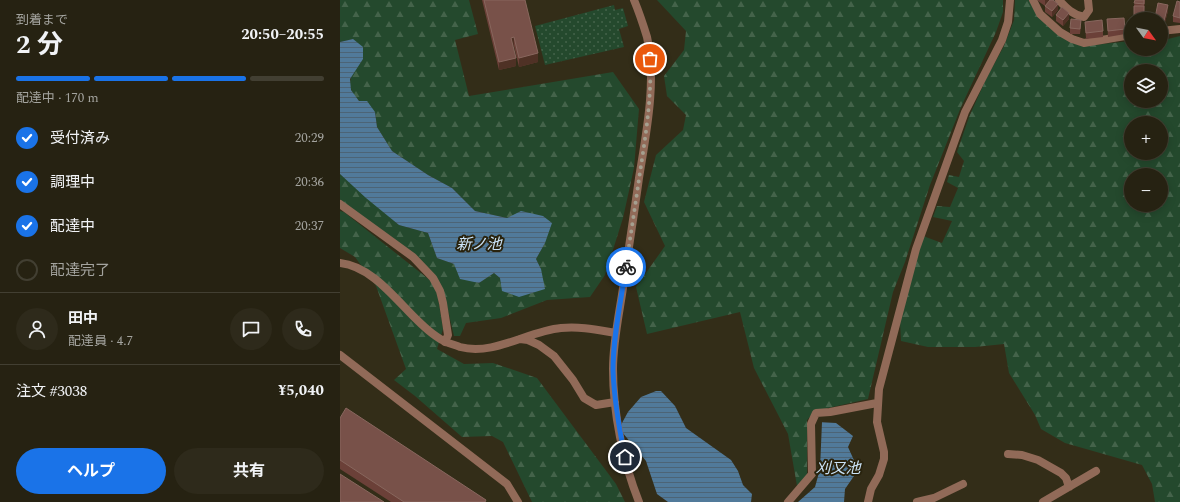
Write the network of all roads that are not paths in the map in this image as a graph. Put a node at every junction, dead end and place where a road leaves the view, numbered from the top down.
1 (634, 0) edge
2 (1010, 0) edge
3 (1033, 0) edge
4 (1059, 0) edge
5 (1088, 0) edge
6 (1180, 29) edge
7 (1168, 30) edge
8 (1124, 36) edge
9 (340, 204) edge
10 (340, 263) edge
11 (616, 333) junction
12 (519, 339) junction
13 (445, 342) junction
14 (340, 355) edge
15 (615, 402) junction
16 (877, 403) junction
17 (1008, 454) dead end
18 (1096, 471) dead end
19 (963, 484) dead end
20 (1069, 487) junction
21 (518, 502) edge
22 (639, 502) edge
23 (788, 502) edge
24 (868, 502) edge
25 (917, 502) edge
26 (1043, 502) edge

1 - 11 street
2 - 16 street
3 - 8 street
4 - 5 street
6 - 7 street
9 - 13 street
10 - 13 street
11 - 12 street
11 - 15 street
12 - 13 street
12 - 15 street
14 - 21 street
15 - 22 street
16 - 23 street
16 - 24 street
17 - 20 street
18 - 20 street
19 - 25 street
20 - 26 street

